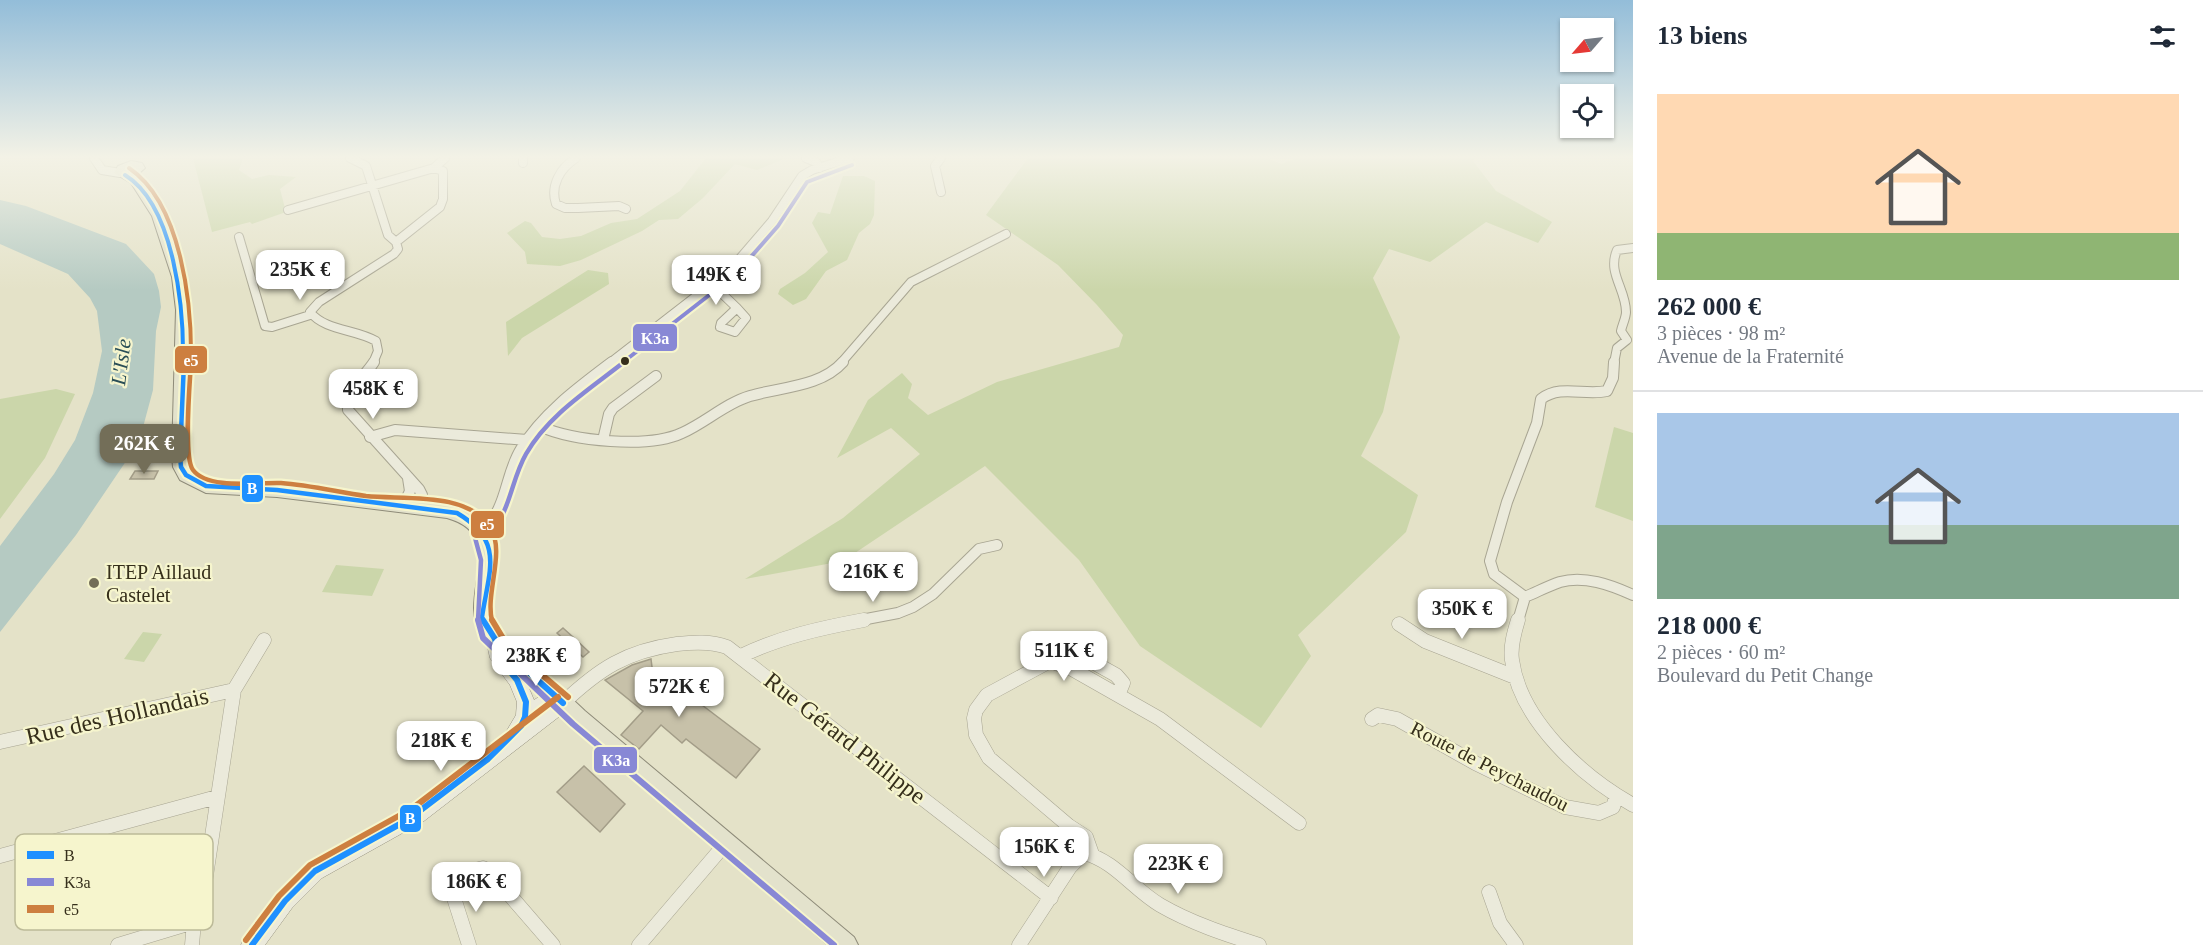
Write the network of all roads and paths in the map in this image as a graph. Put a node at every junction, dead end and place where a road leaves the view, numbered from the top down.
1 (147, 202) edge
2 (318, 202) edge
3 (378, 202) edge
4 (442, 202) edge
5 (556, 202) edge
6 (784, 202) edge
7 (626, 209) dead end
8 (288, 210) dead end
9 (1006, 234) dead end
10 (239, 237) dead end
11 (396, 243) junction
12 (1633, 248) edge
13 (712, 284) junction
14 (737, 308) dead end
15 (310, 315) junction
16 (1630, 341) edge
17 (656, 376) dead end
18 (539, 426) junction
19 (370, 437) junction
20 (527, 440) junction
21 (603, 440) junction
22 (408, 478) junction
23 (402, 506) junction
24 (422, 507) junction
25 (481, 531) junction
26 (997, 545) dead end
27 (1633, 595) edge
28 (1526, 597) junction
29 (1399, 624) dead end
30 (495, 639) junction
31 (264, 640) dead end
32 (741, 656) junction
33 (1515, 677) junction
34 (234, 690) junction
35 (562, 703) junction
36 (525, 717) junction
37 (1372, 719) dead end
38 (0, 742) edge
39 (488, 759) junction
40 (217, 797) junction
41 (1616, 797) junction
42 (1633, 805) edge
43 (1299, 824) dead end
44 (81, 834) edge
45 (212, 834) edge
46 (726, 843) junction
47 (15, 852) edge
48 (1092, 854) junction
49 (0, 856) edge
50 (1489, 892) dead end
51 (1051, 898) junction
52 (168, 930) edge
53 (194, 930) edge
54 (118, 945) edge
55 (192, 945) edge
56 (252, 945) edge
57 (469, 945) edge
58 (554, 945) edge
59 (639, 945) edge
60 (846, 945) edge
61 (1018, 945) edge
62 (1259, 945) edge
63 (1516, 945) edge

1 - 23 main road
2 - 8 street
3 - 11 street
4 - 11 street
5 - 7 street
6 - 13 street
9 - 21 street
10 - 15 street
11 - 15 street
12 - 16 street
13 - 14 street
13 - 18 street
15 - 19 street
16 - 28 street
17 - 21 street
18 - 20 street
18 - 21 street
19 - 20 street
19 - 22 street
20 - 25 street
22 - 23 street
22 - 24 street
23 - 24 main road
24 - 25 main road
25 - 30 main road
26 - 32 street
27 - 28 street
28 - 33 street, Route de Peychaudou
29 - 33 street
30 - 35 main road
30 - 36 main road
31 - 34 street
32 - 35 street, Rue Gérard Philippe
32 - 51 street, Rue Gérard Philippe
33 - 41 street, Route de Peychaudou
34 - 38 street, Rue des Hollandais
34 - 40 street
35 - 36 main road
35 - 39 main road
35 - 46 main road
36 - 39 main road
37 - 41 street, Route de Peychaudou
39 - 56 main road
40 - 44 street
40 - 45 street
41 - 42 street
43 - 48 street
46 - 59 street
46 - 60 main road
47 - 49 street
48 - 51 street
48 - 62 street
50 - 63 street
51 - 61 street
52 - 54 street
53 - 55 street
57 - 58 street

